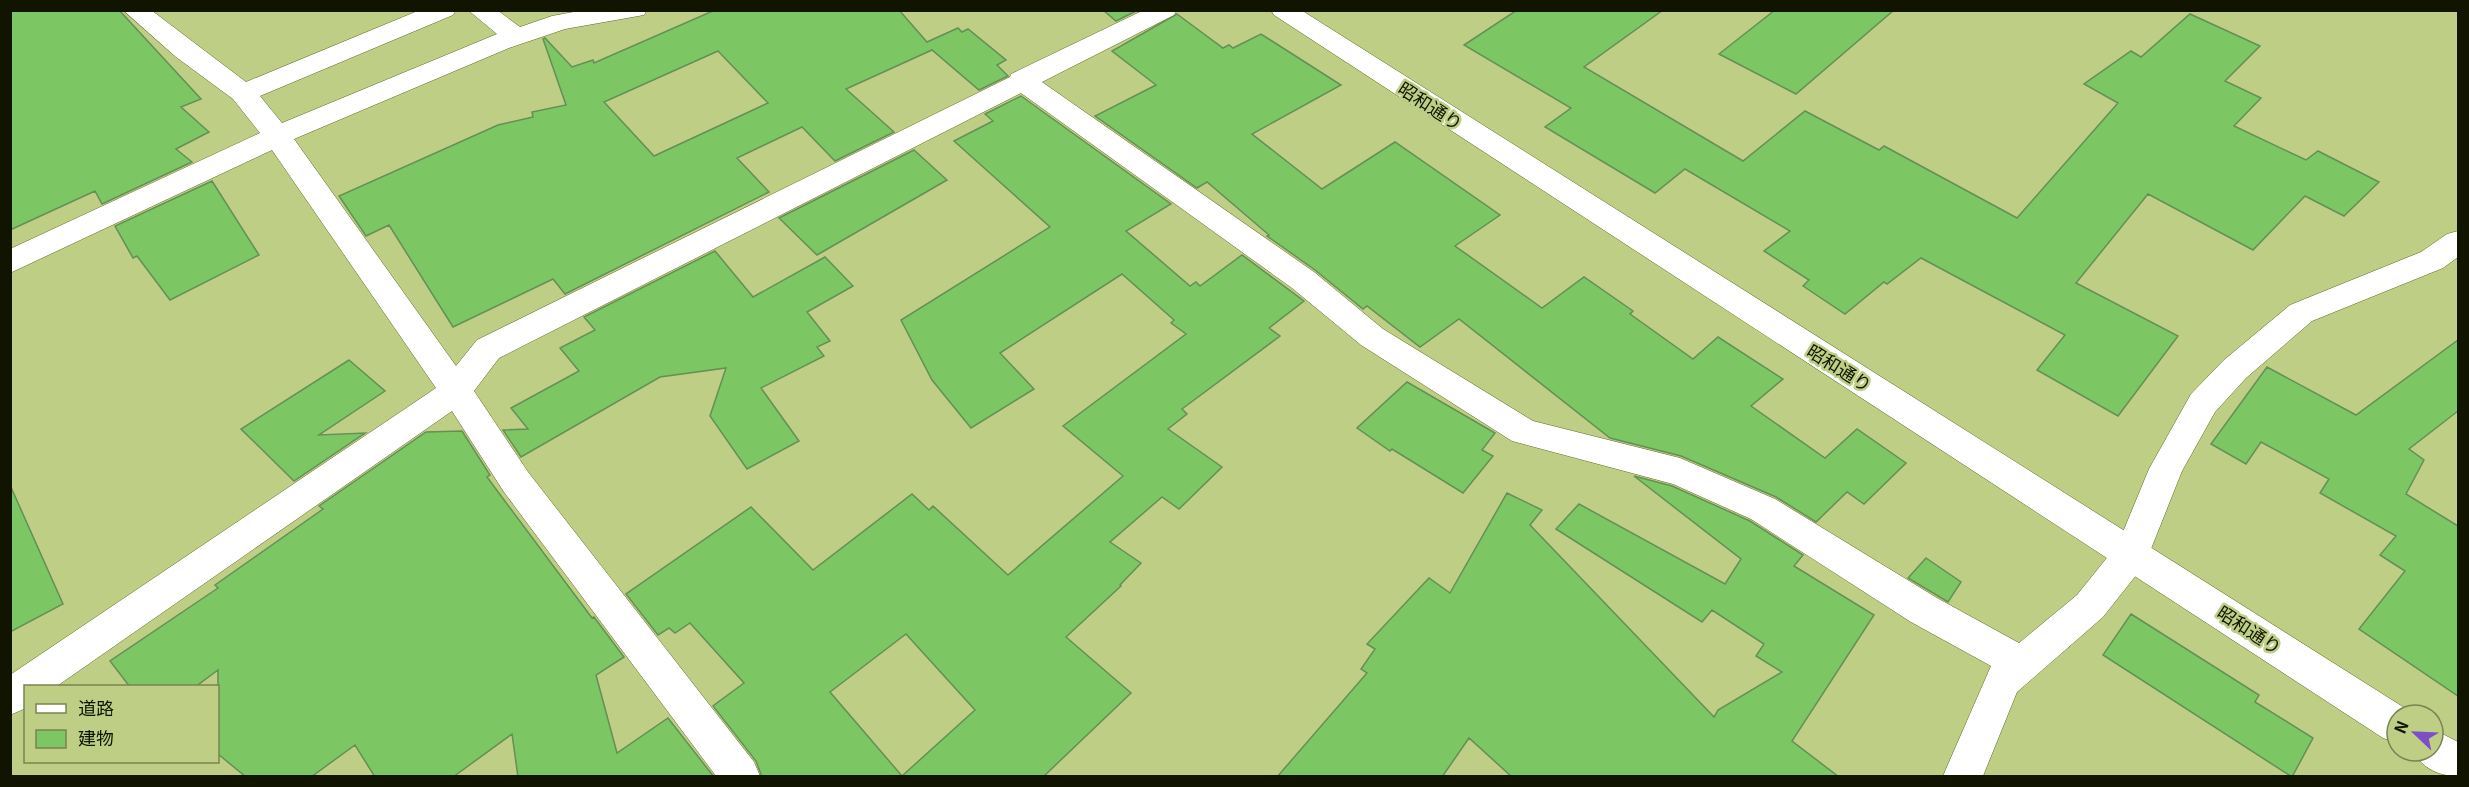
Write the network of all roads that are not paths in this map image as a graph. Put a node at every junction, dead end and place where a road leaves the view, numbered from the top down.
1 (135, 10) edge
2 (444, 10) edge
3 (480, 10) edge
4 (635, 10) edge
5 (1164, 10) edge
6 (1283, 10) edge
7 (517, 37) junction
8 (1021, 80) junction
9 (243, 93) junction
10 (277, 136) junction
11 (2458, 242) edge
12 (10, 262) edge
13 (456, 390) junction
14 (2132, 553) junction
15 (2022, 664) junction
16 (27, 685) edge
17 (24, 687) edge
18 (10, 697) edge
19 (2385, 717) edge
20 (2445, 756) edge
21 (2458, 764) edge
22 (740, 777) edge
23 (1963, 777) edge

1 - 9 street
2 - 9 street
3 - 7 street
4 - 7 street
5 - 8 street
6 - 14 street, 昭和通り
7 - 10 street
8 - 13 street
8 - 15 street
9 - 10 street
10 - 12 street
10 - 13 street
11 - 14 street
13 - 16 street
13 - 22 street
14 - 15 street
14 - 19 street, 昭和通り
15 - 23 street
17 - 18 street
20 - 21 street

